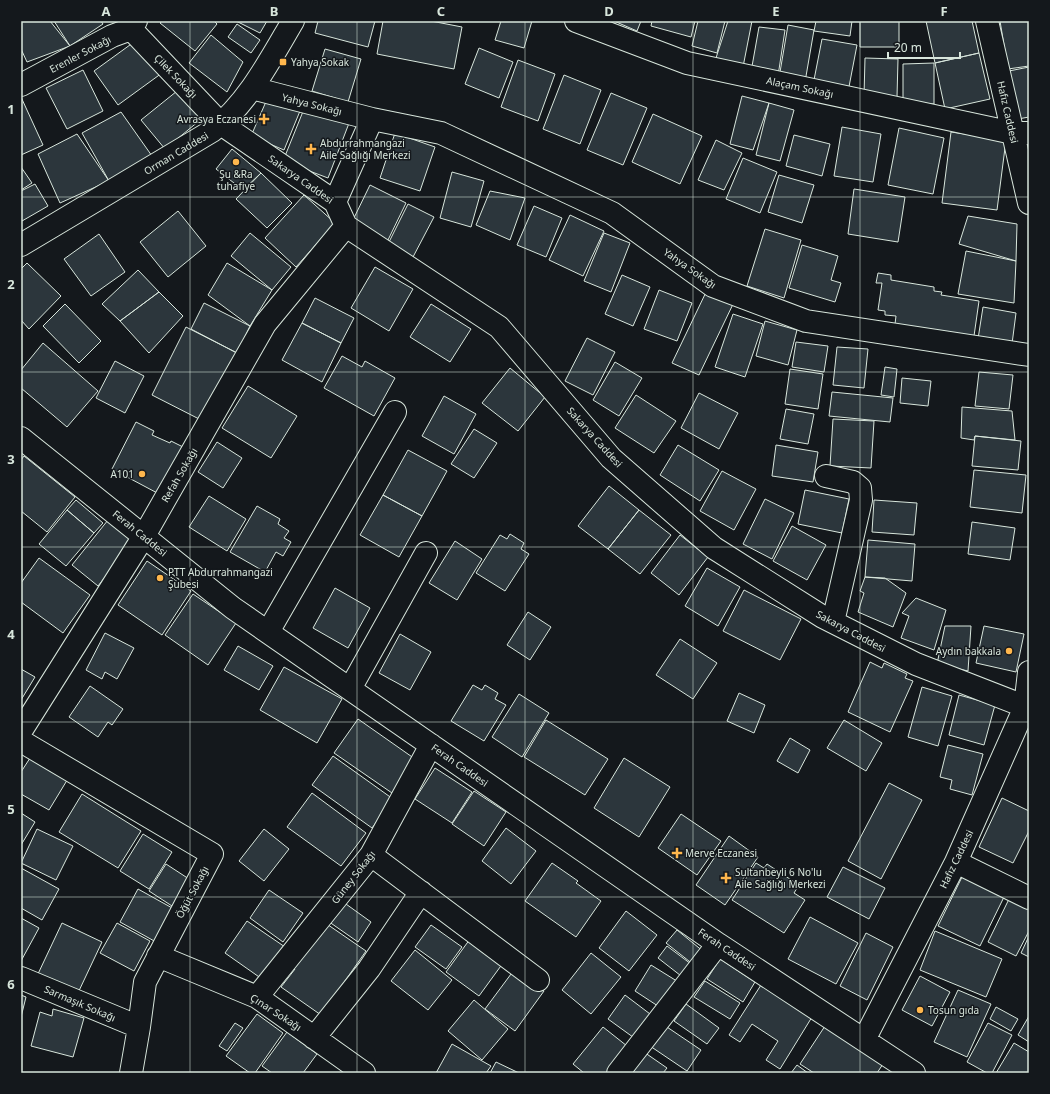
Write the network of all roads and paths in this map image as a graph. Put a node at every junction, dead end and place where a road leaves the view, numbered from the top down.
1 (293, 21) edge
2 (576, 21) edge
3 (987, 21) edge
4 (134, 25) edge
5 (21, 85) edge
6 (252, 88) junction
7 (372, 119) junction
8 (221, 124) junction
9 (1021, 133) edge
10 (335, 202) junction
11 (1029, 203) edge
12 (346, 226) junction
13 (21, 245) edge
14 (1029, 356) edge
15 (395, 412) dead end
16 (21, 438) edge
17 (826, 476) dead end
18 (144, 536) junction
19 (426, 553) dead end
20 (833, 622) junction
21 (268, 632) junction
22 (1029, 672) edge
23 (350, 689) junction
24 (1027, 707) edge
25 (21, 732) edge
26 (21, 741) edge
27 (431, 745) junction
28 (371, 855) junction
29 (956, 862) junction
30 (422, 892) junction
31 (1029, 898) edge
32 (718, 944) junction
33 (158, 956) junction
34 (21, 978) edge
35 (538, 980) dead end
36 (257, 997) junction
37 (139, 1027) junction
38 (314, 1038) junction
39 (864, 1040) junction
40 (891, 1067) edge
41 (131, 1073) edge
42 (364, 1073) edge
43 (618, 1073) edge
44 (914, 1073) edge

1 - 6 street, Orman Caddesi
2 - 9 street, Alaçam Sokağı
3 - 9 street, Hafız Caddesi
4 - 5 street, Erenler Sokağı
4 - 8 street, Çilek Sokağı
6 - 7 street, Yahya Sokağı
6 - 8 street, Orman Caddesi
7 - 10 street
7 - 14 street, Yahya Sokağı
8 - 10 street, Sakarya Caddesi
8 - 13 street, Orman Caddesi
9 - 11 street, Hafız Caddesi
10 - 12 street, Sakarya Caddesi
12 - 18 street, Refah Sokağı
12 - 20 street, Sakarya Caddesi
15 - 21 street
16 - 18 street, Ferah Caddesi
17 - 20 street
18 - 21 street, Ferah Caddesi
18 - 25 street, Refah Sokağı
19 - 23 street
20 - 24 street, Sakarya Caddesi
21 - 23 street, Ferah Caddesi
22 - 24 street, Hafız Caddesi
23 - 27 street, Ferah Caddesi
24 - 29 street, Hafız Caddesi
26 - 33 street, Öğüt Sokağı
27 - 28 street, Güney Sokağı
27 - 32 street, Ferah Caddesi
28 - 30 street
28 - 36 street, Güney Sokağı
29 - 31 street
29 - 39 street, Hafız Caddesi
30 - 35 street
30 - 38 street
32 - 39 street, Ferah Caddesi
32 - 43 street
33 - 36 street, Çınar Sokağı
33 - 37 street, Öğüt Sokağı
34 - 37 street, Sarmaşık Sokağı
36 - 38 street, Çınar Sokağı
37 - 41 street, Öğüt Sokağı
38 - 42 street, Çınar Sokağı
39 - 40 street, Ferah Caddesi
40 - 44 street, Ferah Caddesi

